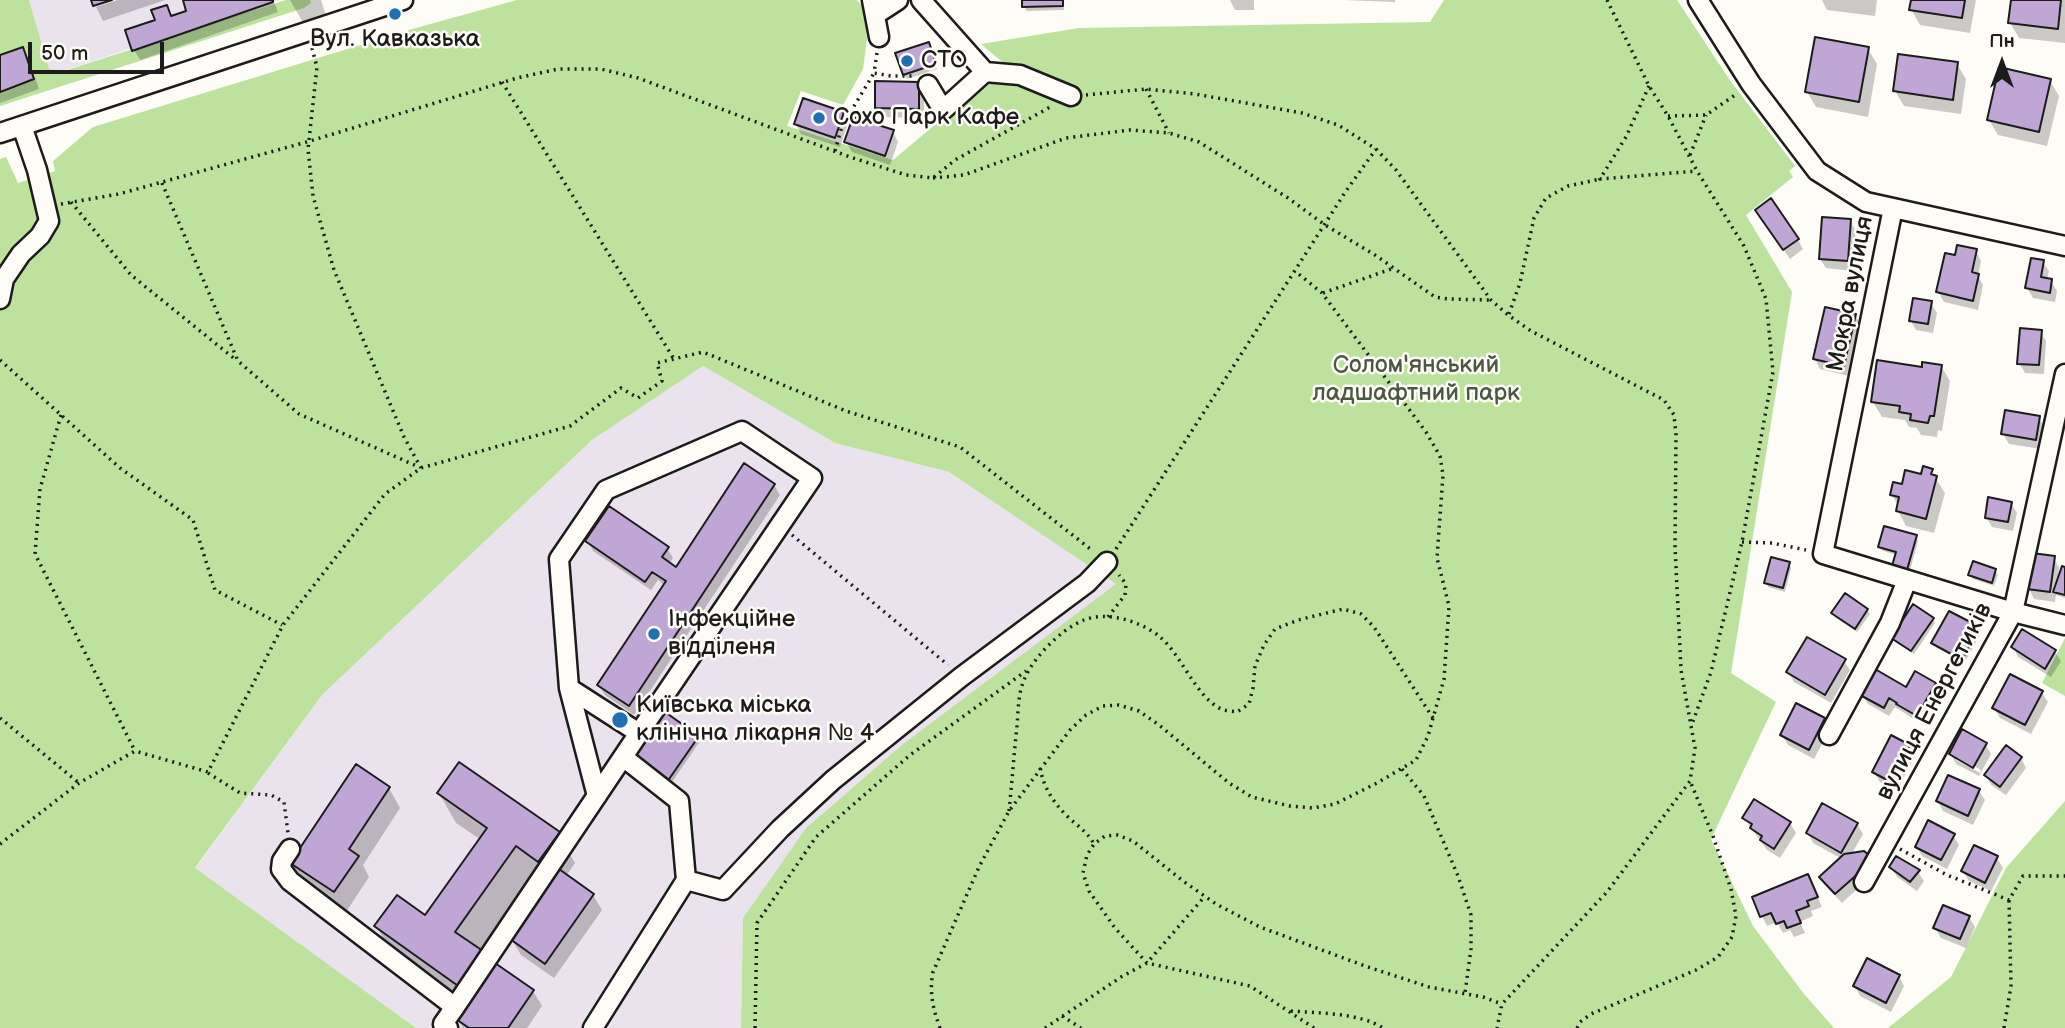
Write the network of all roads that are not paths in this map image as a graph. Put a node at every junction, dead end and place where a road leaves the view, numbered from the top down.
1 (403, 0) edge
2 (898, 0) edge
3 (922, 0) edge
4 (1698, 0) edge
5 (349, 8) edge
6 (873, 8) edge
7 (879, 37) road end
8 (985, 72) junction
9 (928, 85) road end
10 (1071, 96) road end
11 (22, 126) junction
12 (0, 134) edge
13 (1893, 208) junction
14 (2065, 246) edge
15 (0, 299) edge
16 (2065, 374) edge
17 (1107, 562) road end
18 (1907, 580) junction
19 (2013, 612) junction
20 (2065, 625) edge
21 (569, 688) junction
22 (639, 733) junction
23 (1829, 735) dead end
24 (623, 757) junction
25 (597, 796) junction
26 (290, 849) road end
27 (686, 880) junction
28 (1864, 882) dead end
29 (455, 1007) junction
30 (448, 1028) edge
31 (593, 1028) edge

1 - 5 street
2 - 6 street
3 - 8 street
4 - 13 street, Мокра вулиця
5 - 11 street
6 - 7 street
8 - 9 street
8 - 10 street
11 - 12 street
11 - 15 street
13 - 14 street
13 - 18 street, Мокра вулиця
16 - 19 street, вулиця Енергетиків
17 - 27 street
18 - 19 street
18 - 23 street
19 - 20 street
19 - 28 street, вулиця Енергетиків
21 - 22 street
21 - 22 street
21 - 25 street
22 - 24 street
24 - 25 street
24 - 27 street
25 - 29 street
26 - 29 street
27 - 31 street
29 - 30 street

